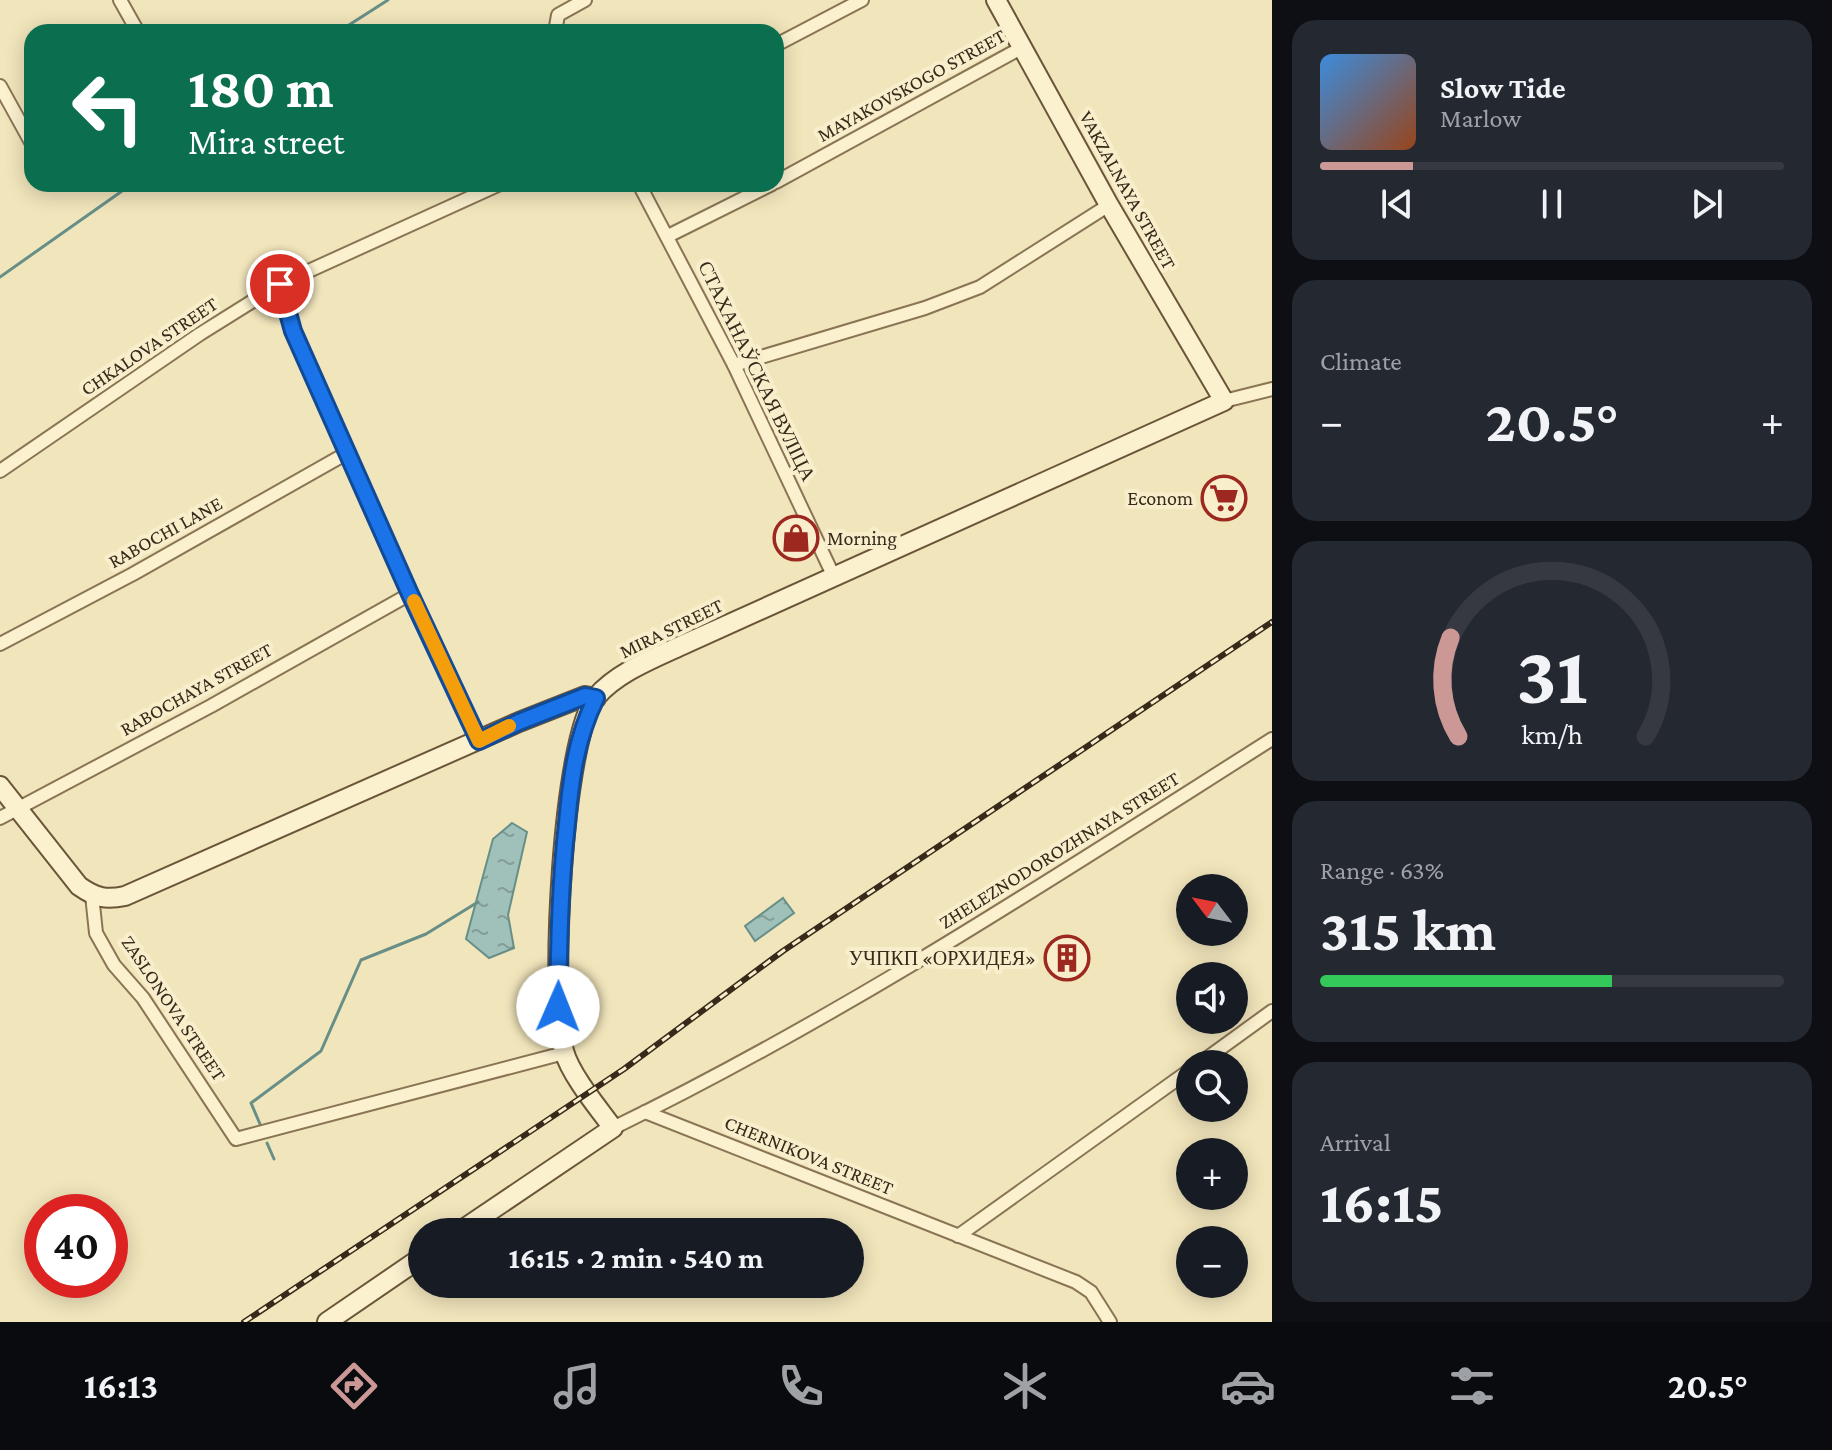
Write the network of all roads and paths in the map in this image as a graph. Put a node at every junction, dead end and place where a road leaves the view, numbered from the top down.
1 (120, 0) edge
2 (585, 0) edge
3 (862, 0) edge
4 (996, 0) edge
5 (134, 24) edge
6 (556, 24) edge
7 (784, 41) edge
8 (1023, 47) junction
9 (0, 86) edge
10 (24, 130) edge
11 (784, 178) edge
12 (482, 192) edge
13 (643, 192) edge
14 (756, 192) edge
15 (1109, 205) junction
16 (668, 236) junction
17 (280, 284) junction
18 (734, 365) junction
19 (1272, 389) edge
20 (1224, 401) junction
21 (347, 453) junction
22 (0, 471) edge
23 (834, 577) junction
24 (410, 594) junction
25 (0, 644) edge
26 (596, 698) junction
27 (1272, 739) edge
28 (479, 741) junction
29 (0, 786) edge
30 (17, 809) junction
31 (0, 818) edge
32 (92, 895) junction
33 (1272, 1011) edge
34 (1218, 1050) edge
35 (564, 1053) junction
36 (1176, 1080) edge
37 (645, 1112) junction
38 (613, 1128) junction
39 (480, 1218) edge
40 (958, 1236) junction
41 (408, 1267) edge
42 (327, 1322) edge
43 (1110, 1322) edge

1 - 5 street
2 - 6 street
3 - 7 street
4 - 8 street, VAKZALNAYA STREET
8 - 11 street, MAYAKOVSKOGO STREET
8 - 15 street, VAKZALNAYA STREET
9 - 10 street
12 - 17 street, CHKALOVA STREET
13 - 16 street, СТАХАНАЎСКАЯ ВУЛІЦА
14 - 16 street, MAYAKOVSKOGO STREET
15 - 18 street
15 - 20 street, VAKZALNAYA STREET
16 - 18 street, СТАХАНАЎСКАЯ ВУЛІЦА
17 - 21 street
17 - 22 street, CHKALOVA STREET
18 - 23 street, СТАХАНАЎСКАЯ ВУЛІЦА
19 - 20 street, MIRA STREET
20 - 23 street, MIRA STREET
21 - 24 street
21 - 25 street, RABOCHI LANE
23 - 26 street, MIRA STREET
24 - 28 street
24 - 30 street, RABOCHAYA STREET
26 - 28 street, MIRA STREET
26 - 35 street
27 - 37 street, ZHELEZNODOROZHNAYA STREET
28 - 32 street, MIRA STREET
29 - 30 street
30 - 31 street, RABOCHAYA STREET
30 - 32 street
32 - 35 street, ZASLONOVA STREET
33 - 34 street
35 - 38 street
36 - 40 street
37 - 38 street, ZHELEZNODOROZHNAYA STREET
37 - 40 street, CHERNIKOVA STREET
38 - 39 street
40 - 43 street, CHERNIKOVA STREET
41 - 42 street

